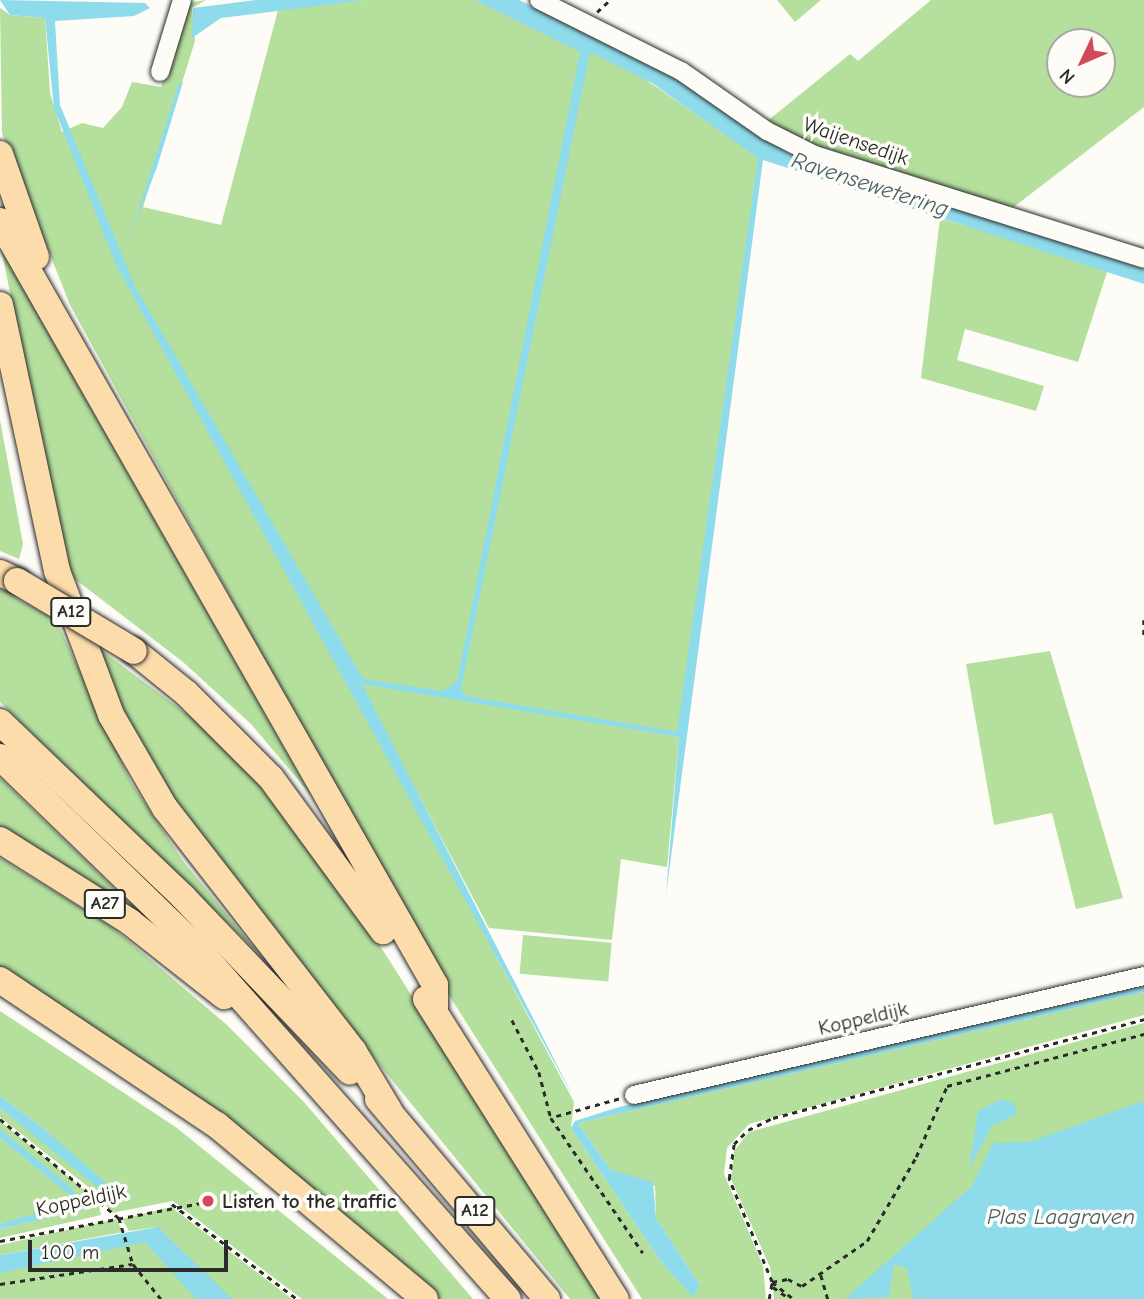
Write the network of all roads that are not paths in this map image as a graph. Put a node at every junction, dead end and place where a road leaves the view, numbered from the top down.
1 (182, 0) edge
2 (539, 0) edge
3 (160, 72) dead end
4 (0, 154) edge
5 (0, 221) edge
6 (1144, 258) edge
7 (0, 305) edge
8 (75, 352) junction
9 (8, 577) edge
10 (0, 722) edge
11 (0, 757) edge
12 (0, 840) edge
13 (1144, 976) edge
14 (0, 980) edge
15 (0, 997) edge
16 (435, 1013) junction
17 (288, 1047) junction
18 (172, 1093) junction
19 (634, 1095) road end
20 (389, 1110) junction
21 (425, 1299) edge
22 (508, 1299) edge
23 (547, 1299) edge
24 (616, 1299) edge

1 - 3 street
2 - 6 street, Waijensedijk
4 - 8 highway, A12
5 - 8 highway, A12
7 - 20 highway, A12
8 - 16 highway, A12
9 - 16 highway, A12, bridge
10 - 20 highway, A12
11 - 17 highway, A12
12 - 17 highway, A27
13 - 19 street, Koppeldijk
14 - 18 highway
15 - 18 highway
16 - 24 highway, A12
17 - 22 highway, A12
18 - 21 highway
20 - 23 highway, A12

